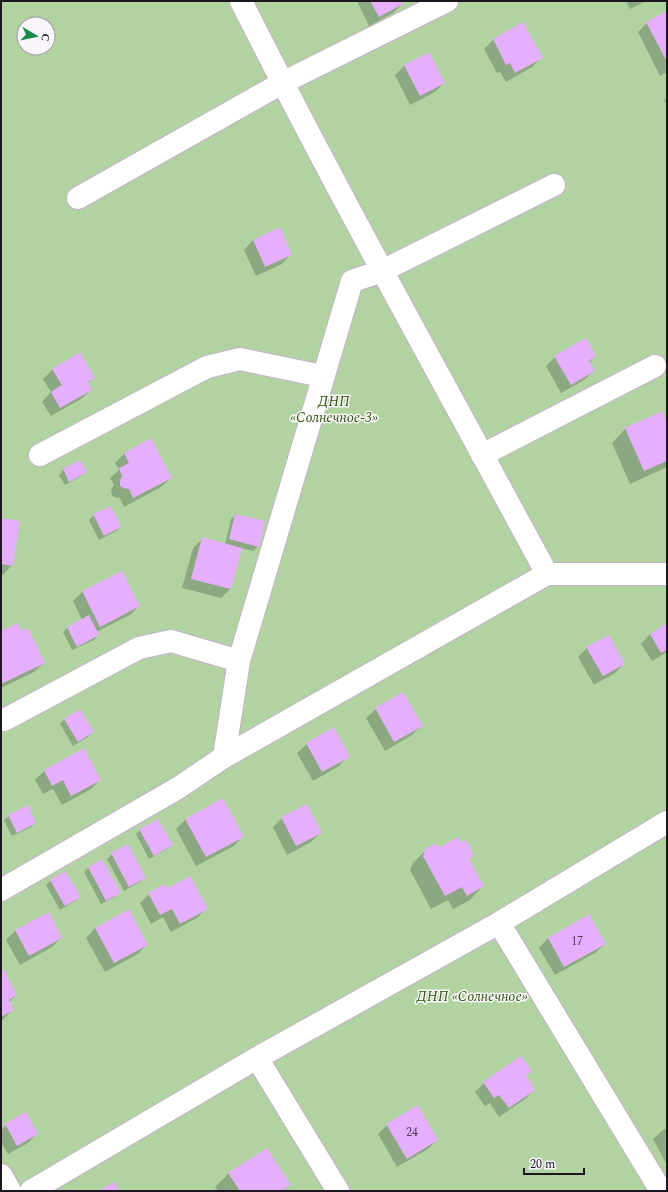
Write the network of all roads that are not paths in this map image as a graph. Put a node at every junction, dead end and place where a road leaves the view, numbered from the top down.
1 (241, 1) edge
2 (447, 1) edge
3 (282, 83) junction
4 (554, 185) dead end
5 (78, 198) dead end
6 (382, 271) junction
7 (655, 366) dead end
8 (322, 376) junction
9 (40, 455) dead end
10 (482, 455) junction
11 (547, 574) junction
12 (667, 574) edge
13 (238, 661) junction
14 (4, 720) dead end
15 (224, 757) junction
16 (667, 822) edge
17 (1, 890) edge
18 (499, 923) junction
19 (257, 1058) junction
20 (1, 1175) edge
21 (10, 1191) edge
22 (31, 1191) edge
23 (338, 1191) edge
24 (661, 1191) edge

1 - 3 street
2 - 3 street
3 - 5 street
3 - 6 street
4 - 6 street
6 - 8 street
6 - 10 street
7 - 10 street
8 - 9 street
8 - 13 street
10 - 11 street
11 - 12 street
11 - 15 street
13 - 14 street
13 - 15 street
15 - 17 street
16 - 18 street
18 - 19 street
18 - 24 street
19 - 22 street
19 - 23 street
20 - 21 street

